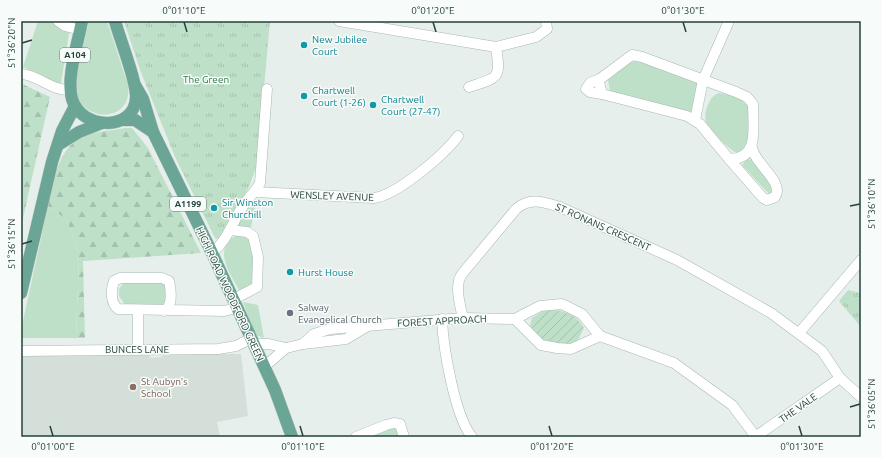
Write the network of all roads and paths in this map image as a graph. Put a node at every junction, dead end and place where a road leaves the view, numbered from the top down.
1 (58, 21) edge
2 (115, 21) edge
3 (339, 21) edge
4 (546, 21) edge
5 (729, 21) edge
6 (82, 26) edge
7 (496, 47) junction
8 (21, 74) edge
9 (703, 80) junction
10 (135, 85) junction
11 (469, 87) dead end
12 (267, 89) dead end
13 (71, 90) junction
14 (75, 106) junction
15 (124, 120) junction
16 (696, 120) junction
17 (102, 123) junction
18 (154, 132) junction
19 (458, 136) dead end
20 (58, 145) junction
21 (752, 147) junction
22 (729, 159) junction
23 (255, 192) junction
24 (230, 230) junction
25 (212, 253) junction
26 (861, 260) edge
27 (21, 293) edge
28 (234, 304) junction
29 (138, 310) junction
30 (164, 311) junction
31 (463, 318) junction
32 (442, 319) junction
33 (514, 320) junction
34 (799, 333) junction
35 (600, 336) junction
36 (252, 341) junction
37 (286, 348) junction
38 (138, 349) junction
39 (21, 350) edge
40 (264, 367) junction
41 (840, 378) junction
42 (861, 397) edge
43 (292, 437) edge
44 (356, 437) edge
45 (404, 437) edge
46 (472, 437) edge
47 (755, 437) edge

1 - 6 street
2 - 10 main road, A1199
3 - 7 street
4 - 7 street
5 - 9 street
6 - 13 main road, A104
7 - 11 street
8 - 13 street
9 - 16 street
9 - 16 street
9 - 21 street
10 - 15 main road
10 - 18 main road, HIGH ROAD WOODFORD GREEN / A1199
12 - 23 street
13 - 14 main road, A104
14 - 17 main road
14 - 20 main road
15 - 17 main road
15 - 18 main road
16 - 22 street
17 - 20 main road
18 - 25 main road, HIGH ROAD WOODFORD GREEN / A1199
19 - 23 street, WENSLEY AVENUE
20 - 27 main road
21 - 22 street
21 - 22 street
23 - 24 street
24 - 25 street
24 - 28 street
25 - 28 main road, HIGH ROAD WOODFORD GREEN / A1199
26 - 34 street
28 - 30 street
28 - 36 main road, HIGH ROAD WOODFORD GREEN / A1199
29 - 30 street
29 - 30 street
29 - 38 street
31 - 32 street, FOREST APPROACH
31 - 33 street, FOREST APPROACH
31 - 34 street, ST RONANS CRESCENT
32 - 37 street, FOREST APPROACH
32 - 46 street
33 - 35 street
33 - 35 street, FOREST APPROACH
34 - 41 street, ST RONANS CRESCENT
35 - 47 street
36 - 37 street, FOREST APPROACH
36 - 38 street, BUNCES LANE
36 - 40 main road, HIGH ROAD WOODFORD GREEN / A1199
37 - 40 street, FOREST APPROACH
38 - 39 street, BUNCES LANE
40 - 43 main road, HIGH ROAD WOODFORD GREEN / A1199
41 - 42 street, ST RONANS CRESCENT
41 - 47 street, THE VALE
44 - 45 street

